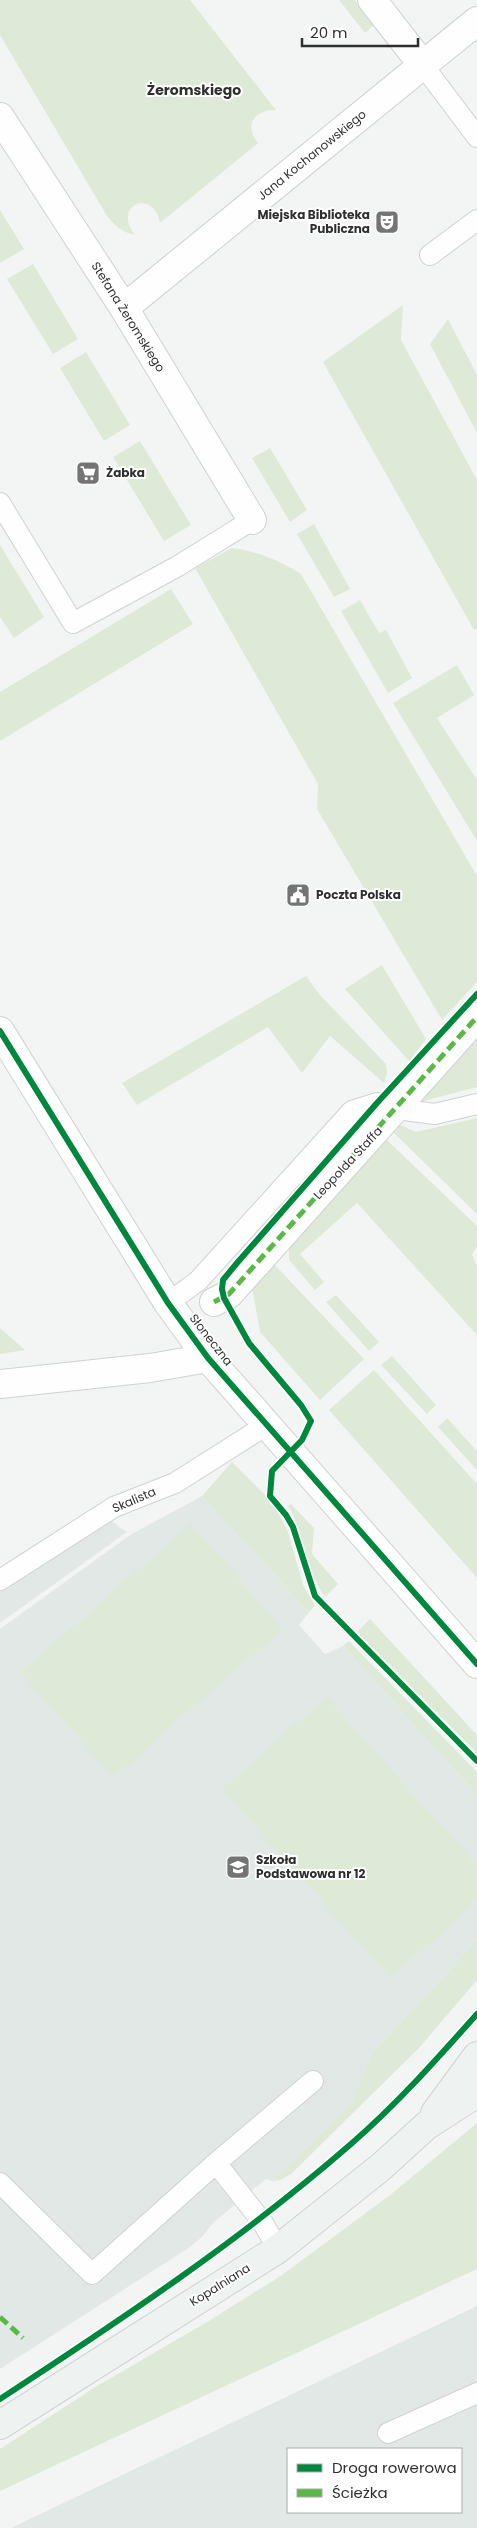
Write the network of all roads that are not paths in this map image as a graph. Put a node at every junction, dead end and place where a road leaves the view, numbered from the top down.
1 (372, 0) edge
2 (477, 21) edge
3 (422, 64) junction
4 (0, 117) edge
5 (477, 137) edge
6 (477, 220) edge
7 (430, 255) dead end
8 (124, 308) junction
9 (0, 503) edge
10 (252, 520) joint
11 (477, 1018) edge
12 (0, 1031) edge
13 (477, 1104) edge
14 (397, 1109) junction
15 (214, 1302) dead end
16 (168, 1303) junction
17 (208, 1358) junction
18 (0, 1384) edge
19 (268, 1424) junction
20 (0, 1580) edge
21 (448, 1631) junction
22 (477, 1652) edge
23 (477, 1664) edge
24 (477, 2056) edge
25 (312, 2081) dead end
26 (477, 2093) edge
27 (426, 2126) junction
28 (216, 2164) junction
29 (0, 2182) edge
30 (278, 2249) junction
31 (477, 2393) edge
32 (0, 2425) edge
33 (388, 2433) dead end

1 - 3 street
2 - 3 street, Jana Kochanowskiego
3 - 5 lane
3 - 8 street, Jana Kochanowskiego
4 - 8 street, Stefana Żeromskiego
6 - 7 lane
8 - 10 street, Stefana Żeromskiego
9 - 10 lane
11 - 14 street, Leopolda Staffa
12 - 16 street, Słoneczna
13 - 14 lane
14 - 15 street, Leopolda Staffa
14 - 16 lane
16 - 17 street, Słoneczna
17 - 18 street
17 - 19 street, Słoneczna
19 - 20 lane, Skalista
19 - 21 street, Słoneczna
21 - 22 street, Słoneczna
21 - 23 street, Słoneczna
24 - 27 street, Kopalniana
25 - 28 lane
26 - 27 street, Kopalniana
27 - 30 street, Kopalniana
28 - 29 lane
28 - 30 lane
30 - 32 street, Kopalniana
31 - 33 lane

